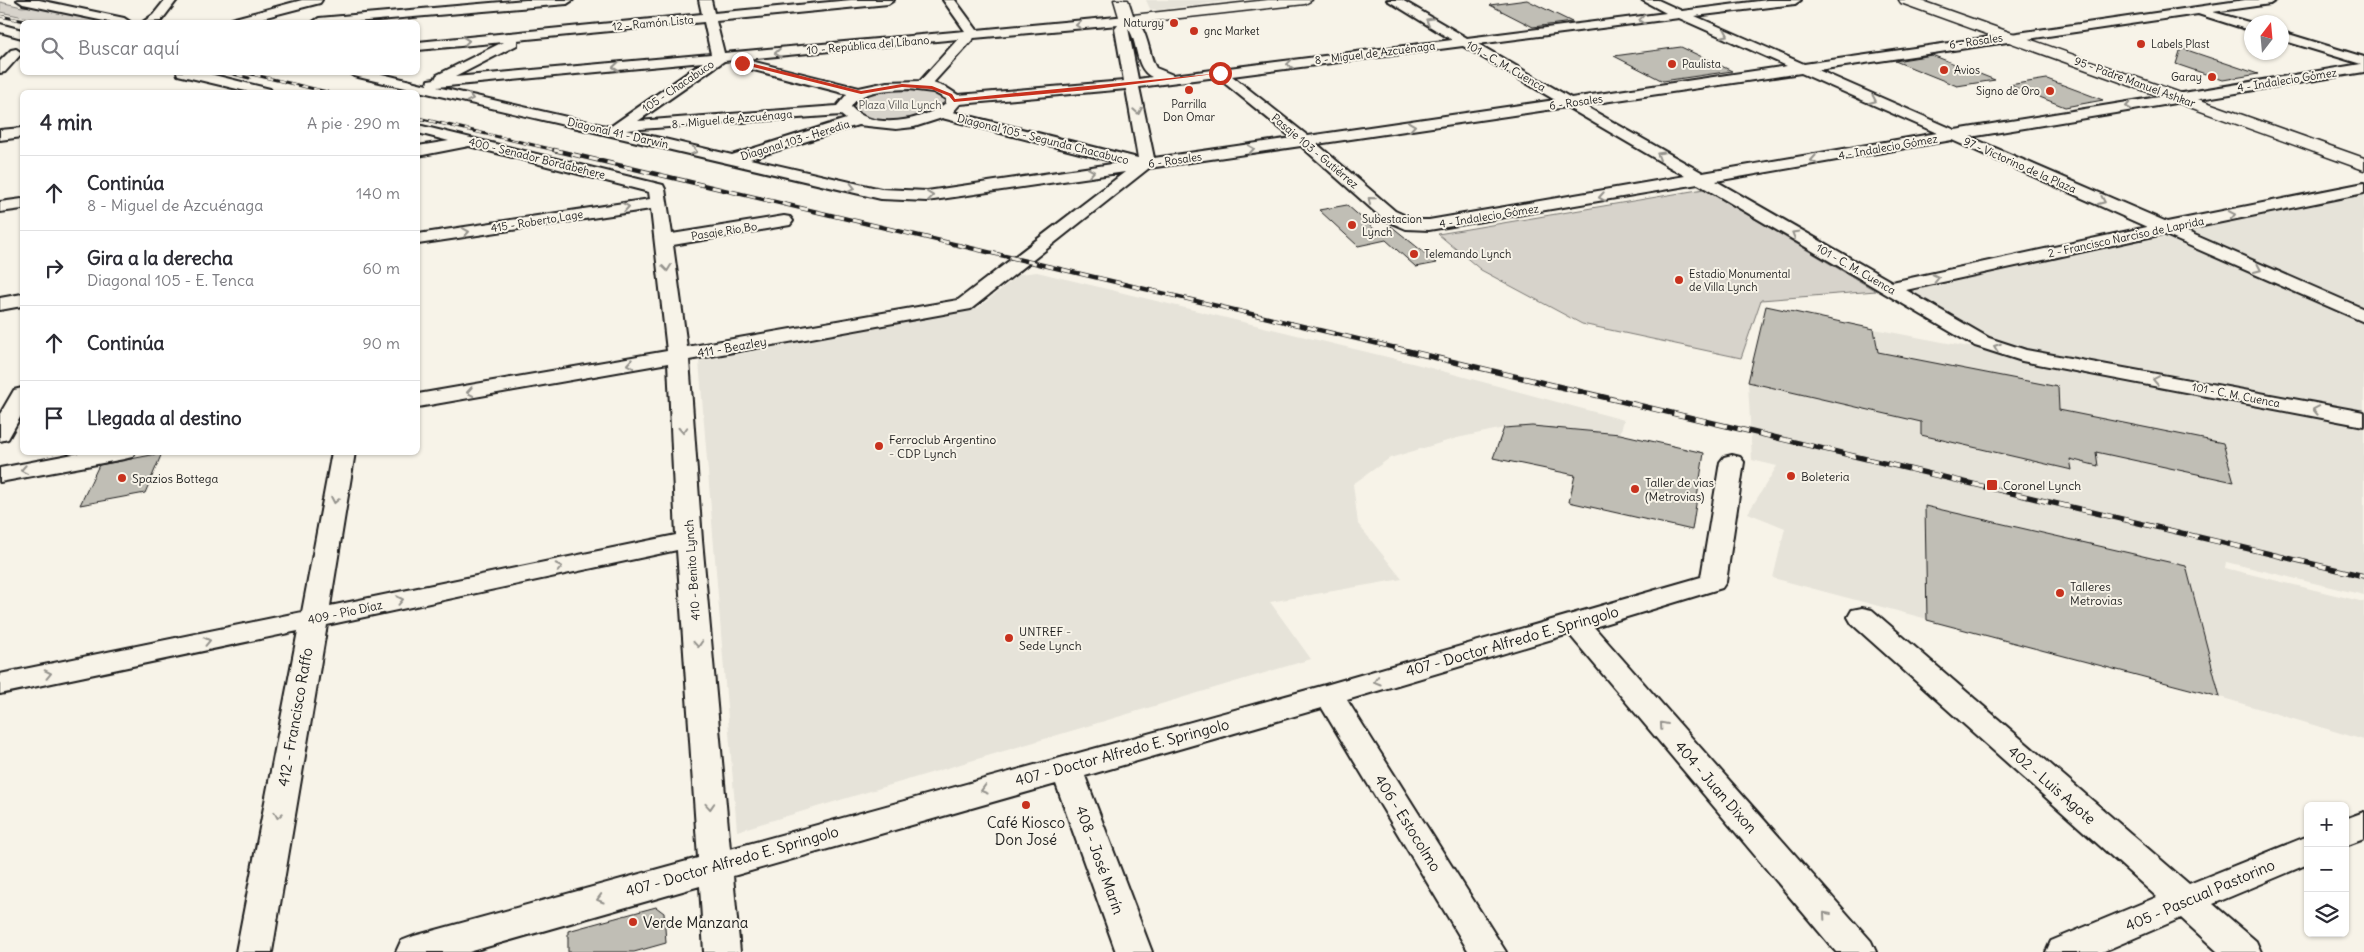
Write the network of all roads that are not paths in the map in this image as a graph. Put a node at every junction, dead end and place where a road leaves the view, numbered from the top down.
1 (23, 0) edge
2 (171, 0) edge
3 (316, 0) edge
4 (567, 0) edge
5 (705, 0) edge
6 (888, 0) edge
7 (949, 0) edge
8 (1121, 0) edge
9 (1305, 0) edge
10 (1393, 0) edge
11 (1648, 0) edge
12 (1795, 0) edge
13 (1906, 0) edge
14 (2270, 0) edge
15 (528, 2) edge
16 (2169, 3) dead end
17 (2196, 10) junction
18 (1682, 15) junction
19 (711, 18) junction
20 (115, 20) edge
21 (153, 20) edge
22 (242, 20) edge
23 (340, 20) edge
24 (1127, 20) junction
25 (2244, 25) edge
26 (0, 28) edge
27 (20, 33) edge
28 (523, 35) junction
29 (970, 35) junction
30 (2008, 37) junction
31 (2289, 38) edge
32 (1464, 42) junction
33 (420, 46) edge
34 (19, 53) edge
35 (0, 55) edge
36 (719, 58) junction
37 (2364, 61) edge
38 (1801, 67) junction
39 (2364, 68) edge
40 (0, 70) edge
41 (1220, 73) junction
42 (196, 75) edge
43 (371, 75) edge
44 (1174, 79) junction
45 (1133, 84) junction
46 (426, 85) junction
47 (923, 86) junction
48 (257, 90) edge
49 (861, 93) junction
50 (2177, 98) junction
51 (954, 100) junction
52 (1570, 103) junction
53 (844, 110) junction
54 (942, 114) junction
55 (858, 120) junction
56 (616, 128) junction
57 (420, 129) edge
58 (20, 133) edge
59 (0, 135) edge
60 (1952, 135) junction
61 (470, 141) junction
62 (1305, 141) junction
63 (420, 151) edge
64 (731, 160) junction
65 (2364, 164) edge
66 (1144, 165) junction
67 (1702, 180) junction
68 (2364, 188) edge
69 (881, 194) joint
70 (657, 196) junction
71 (20, 204) edge
72 (0, 207) edge
73 (784, 222) dead end
74 (1412, 225) joint
75 (2165, 228) junction
76 (420, 239) edge
77 (664, 241) junction
78 (1888, 288) junction
79 (20, 300) edge
80 (0, 304) edge
81 (2364, 316) edge
82 (678, 356) junction
83 (20, 399) edge
84 (420, 401) edge
85 (2364, 419) edge
86 (0, 434) edge
87 (108, 455) edge
88 (343, 455) edge
89 (1732, 462) dead end
90 (0, 475) edge
91 (690, 540) junction
92 (1862, 617) dead end
93 (313, 618) junction
94 (1575, 622) junction
95 (0, 684) edge
96 (1329, 695) junction
97 (1066, 767) junction
98 (2364, 825) edge
99 (2349, 831) edge
100 (2304, 851) edge
101 (715, 866) junction
102 (2185, 902) junction
103 (254, 952) edge
104 (414, 952) edge
105 (722, 952) edge
106 (1134, 952) edge
107 (1488, 952) edge
108 (1858, 952) edge
109 (2064, 952) edge
110 (2243, 952) edge

1 - 20 street
2 - 21 street
3 - 22 street
4 - 15 street
5 - 19 street, 105 - Chacabuco
6 - 19 street, 12 - Ramón Lista
7 - 29 street
8 - 24 street
9 - 24 street, 10 - República del Líbano
32 -> 10 street, 101 - C. M. Cuenca
11 - 18 street, 97 - Victorino de la Plaza
12 - 18 street, 8 - Miguel de Azcuénaga
13 - 30 street, 95 - Padre Manuel Ashkar
14 - 17 street, 6 - Rosales
15 - 23 street
15 - 28 street
16 - 17 street
17 - 25 street
17 - 30 street, 6 - Rosales
18 -> 32 street, 8 - Miguel de Azcuénaga
18 -> 38 street, 97 - Victorino de la Plaza
19 - 28 street, 12 - Ramón Lista
19 - 36 street, 105 - Chacabuco
24 -> 29 street, 10 - República del Líbano
24 - 44 street
24 - 45 street
26 - 27 street
33 -> 28 street, 12 - Ramón Lista
28 - 46 street
29 -> 36 street, 10 - República del Líbano
29 - 47 street
30 - 38 street, 6 - Rosales
30 - 50 street, 95 - Padre Manuel Ashkar
31 - 37 street
32 -> 41 street, 8 - Miguel de Azcuénaga
32 - 52 street, 101 - C. M. Cuenca
34 - 35 street
34 - 40 street
36 -> 46 street, 10 - República del Líbano
36 - 49 street
36 - 56 street, 105 - Chacabuco
38 - 52 street, 6 - Rosales
38 -> 60 street, 97 - Victorino de la Plaza
39 - 50 street, 4 - Indalecio Gómez
41 - 44 street, 8 - Miguel de Azcuénaga
41 - 62 street, Pasaje 103 - Gutiérrez
42 - 48 street
43 - 46 street, Diagonal 41 - Darwin
44 - 45 street, 8 - Miguel de Azcuénaga
45 - 51 street, 8 - Miguel de Azcuénaga
45 -> 66 street
46 -> 56 street, Diagonal 41 - Darwin
47 - 49 street
47 - 51 street
49 - 53 street
50 -> 60 street, 4 - Indalecio Gómez
50 - 65 street, 95 - Padre Manuel Ashkar
51 - 54 street
62 -> 52 street, 6 - Rosales
67 -> 52 street, 101 - C. M. Cuenca
53 - 55 street
53 - 56 street, 8 - Miguel de Azcuénaga
54 - 55 street
54 - 66 street, Diagonal 105 - Segunda Chacabuco
55 - 64 street, Diagonal 103 - Heredia
56 -> 64 street, Diagonal 41 - Darwin
57 - 61 street, 400 - Senador Bordabehere
58 - 59 street
60 -> 67 street, 4 - Indalecio Gómez
60 -> 75 street, 97 - Victorino de la Plaza
61 - 63 street
61 - 70 street, 400 - Senador Bordabehere
66 -> 62 street, 6 - Rosales
74 -> 62 street, Pasaje 103 - Gutiérrez
64 -> 69 street, Diagonal 41 - Darwin
69 -> 66 street, 6 - Rosales
66 - 82 street, 411 - Beazley
67 -> 74 street, 4 - Indalecio Gómez
78 -> 67 street, 101 - C. M. Cuenca
75 -> 68 street, 2 - Francisco Narciso de Laprida
76 -> 70 street, 415 - Roberto Lage
70 - 77 street, 410 - Benito Lynch
71 - 72 street
73 - 77 street, Pasaje Rio Bo
78 -> 75 street, 2 - Francisco Narciso de Laprida
75 -> 81 street, 97 - Victorino de la Plaza
77 -> 82 street, 410 - Benito Lynch
85 -> 78 street, 101 - C. M. Cuenca
79 - 80 street
82 -> 84 street, 411 - Beazley
82 -> 91 street, 410 - Benito Lynch
83 - 86 street
87 -> 90 street
88 -> 93 street, 412 - Francisco Raffo
89 - 94 street, 407 - Doctor Alfredo E. Springolo
93 -> 91 street, 409 - Pío Díaz
91 -> 101 street, 410 - Benito Lynch
92 - 102 street, 402 - Luis Agote
95 -> 93 street, 409 - Pío Díaz
93 -> 103 street, 412 - Francisco Raffo
94 -> 96 street, 407 - Doctor Alfredo E. Springolo
108 -> 94 street, 404 - Juan Dixon
96 - 97 street, 407 - Doctor Alfredo E. Springolo
96 - 107 street, 406 - Estocolmo
97 -> 101 street, 407 - Doctor Alfredo E. Springolo
97 - 106 street, 408 - José Marín
98 - 99 street
100 - 102 street, 405 - Pascual Pastorino
101 -> 104 street, 407 - Doctor Alfredo E. Springolo
101 - 105 street, 410 - Benito Lynch
102 - 109 street, 405 - Pascual Pastorino
102 - 110 street, 402 - Luis Agote

